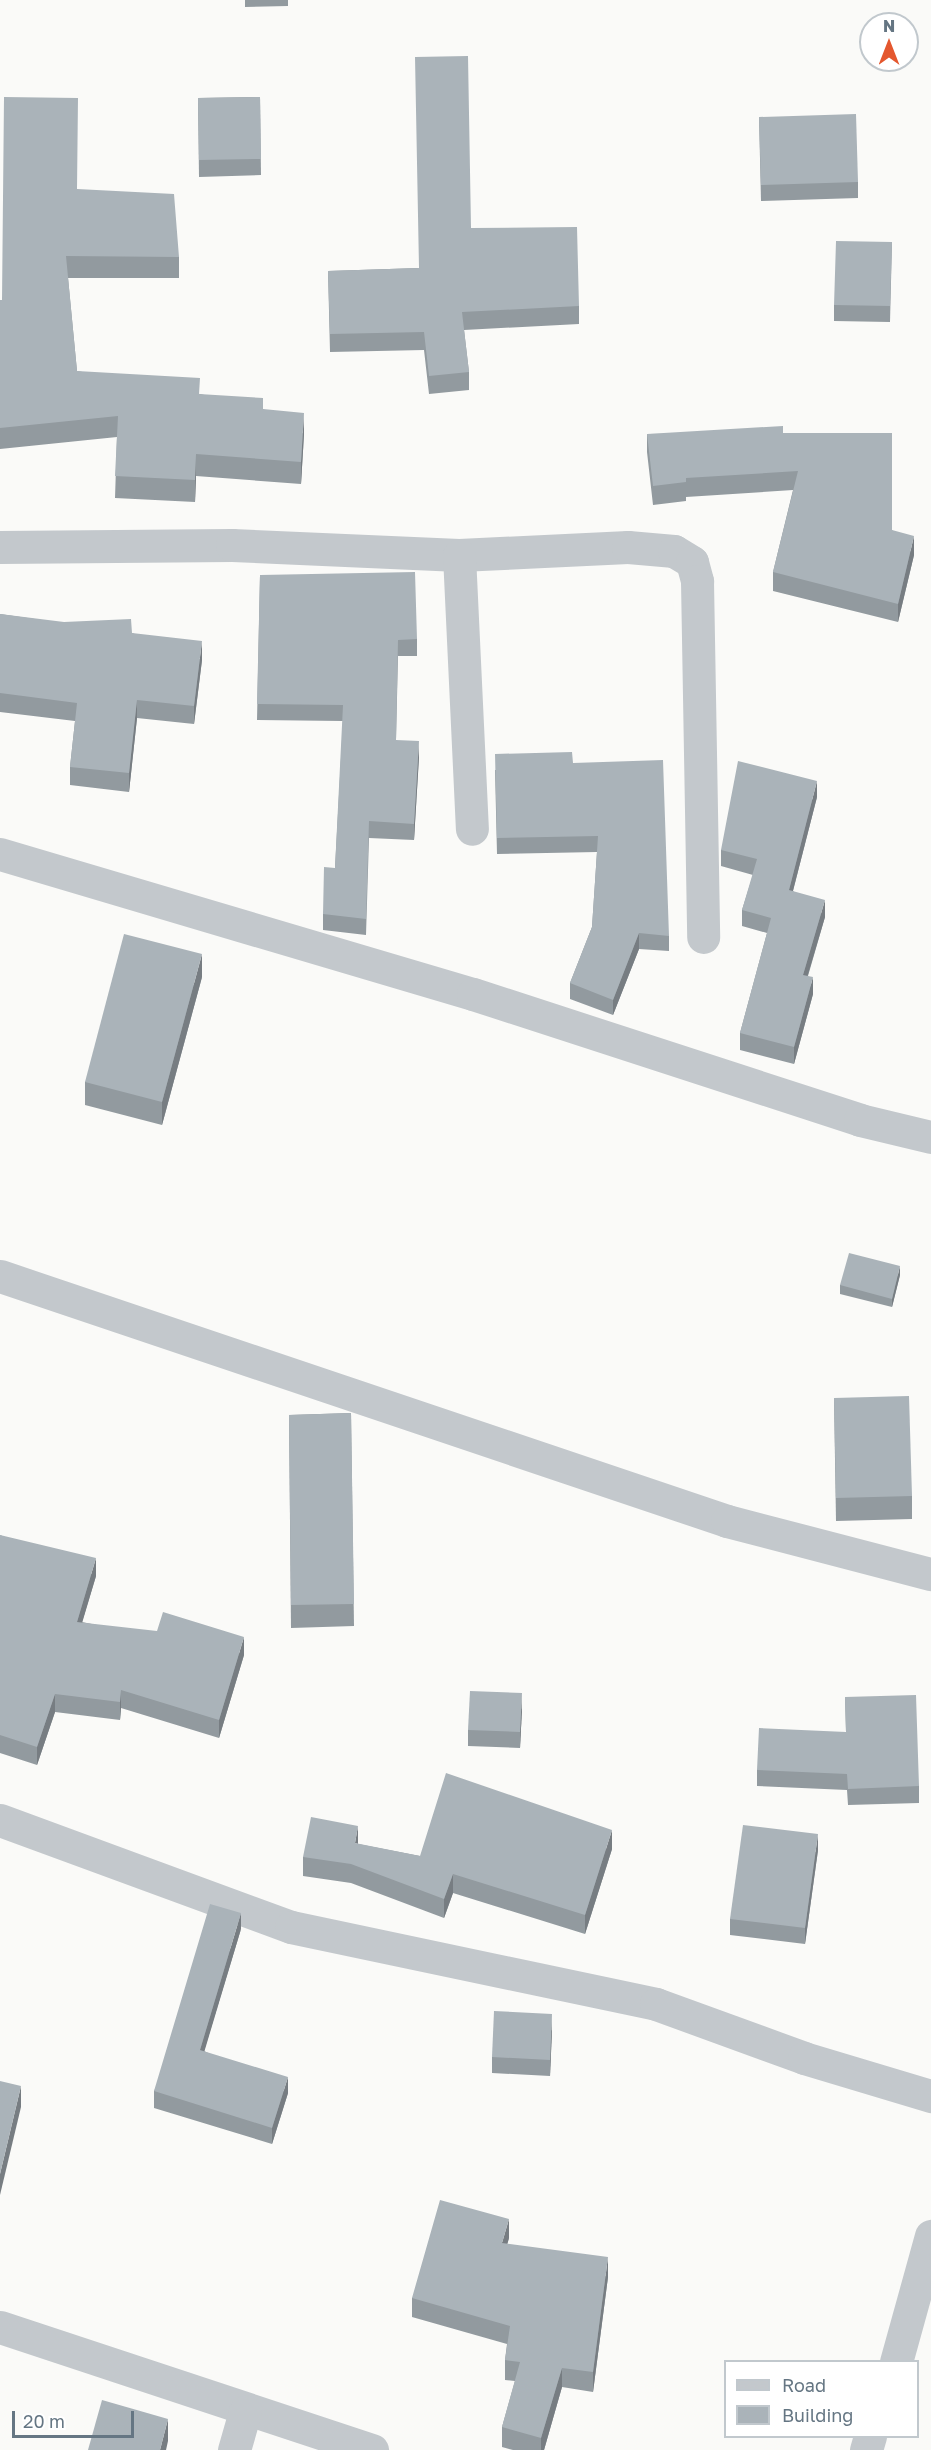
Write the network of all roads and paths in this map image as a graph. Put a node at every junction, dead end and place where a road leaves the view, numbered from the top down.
1 (0, 548) edge
2 (459, 555) junction
3 (472, 829) dead end
4 (0, 854) edge
5 (703, 937) dead end
6 (931, 1137) edge
7 (0, 1276) edge
8 (931, 1574) edge
9 (0, 1820) edge
10 (931, 2096) edge
11 (931, 2236) edge
12 (921, 2321) edge
13 (0, 2327) edge
14 (897, 2360) edge
15 (245, 2412) junction
16 (234, 2450) edge
17 (372, 2450) edge

1 - 2 street
2 - 3 street
2 - 5 street
4 - 6 street
7 - 8 street
9 - 10 street
11 - 12 street
12 - 14 street
13 - 15 street
15 - 16 street
15 - 17 street

